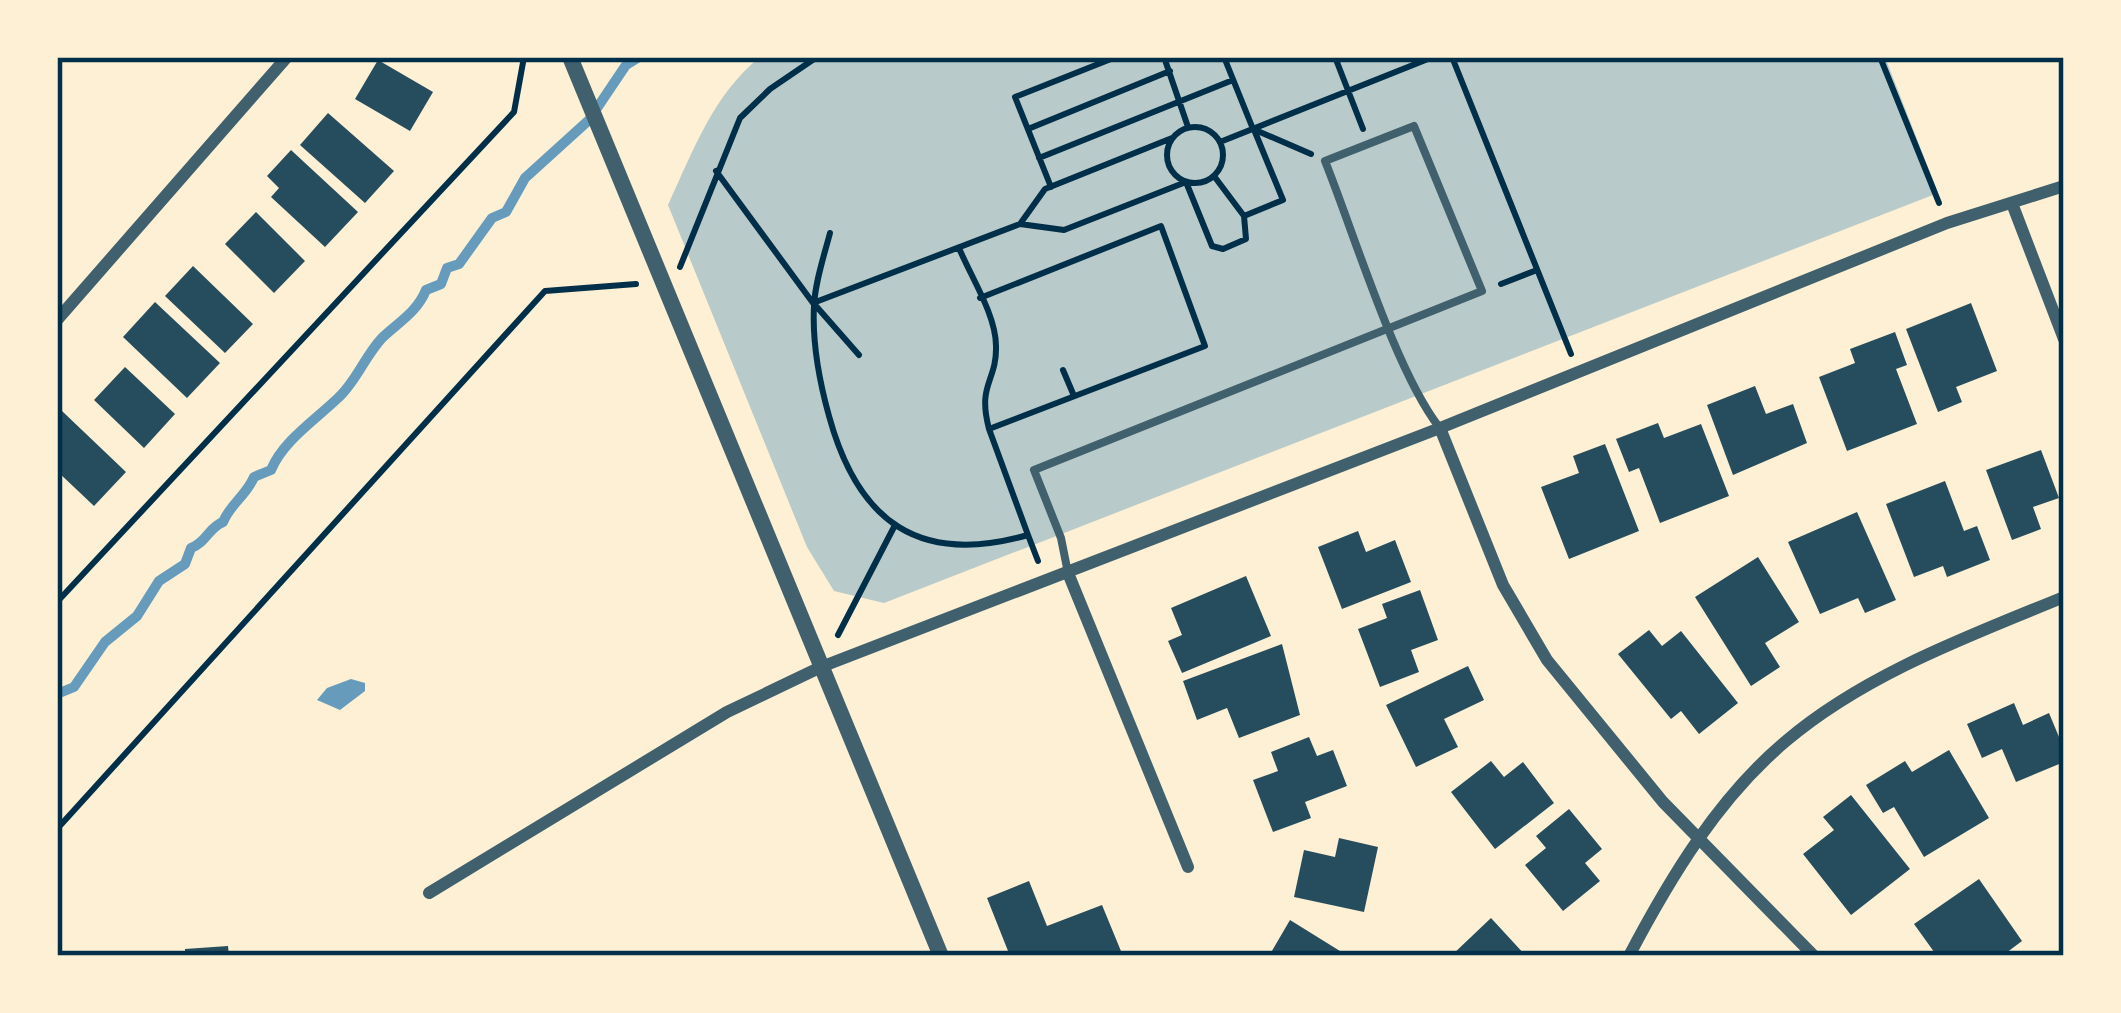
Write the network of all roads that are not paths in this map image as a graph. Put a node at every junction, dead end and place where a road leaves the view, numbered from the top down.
1 (287, 57) edge
2 (570, 57) edge
3 (2064, 185) edge
4 (2012, 206) junction
5 (57, 320) edge
6 (1391, 326) junction
7 (2064, 339) edge
8 (1440, 428) junction
9 (1068, 573) junction
10 (2064, 597) edge
11 (821, 667) junction
12 (1697, 839) junction
13 (1188, 868) dead end
14 (429, 893) dead end
15 (940, 956) edge
16 (1630, 956) edge
17 (1814, 956) edge

1 - 5 street
2 - 11 street
3 - 4 street
4 - 7 street
4 - 8 street
6 - 6 lane
6 - 8 lane
6 - 9 lane
8 - 9 street
8 - 12 street
9 - 11 street
9 - 13 street
10 - 12 street
11 - 14 street
11 - 15 street
12 - 16 street
12 - 17 street

